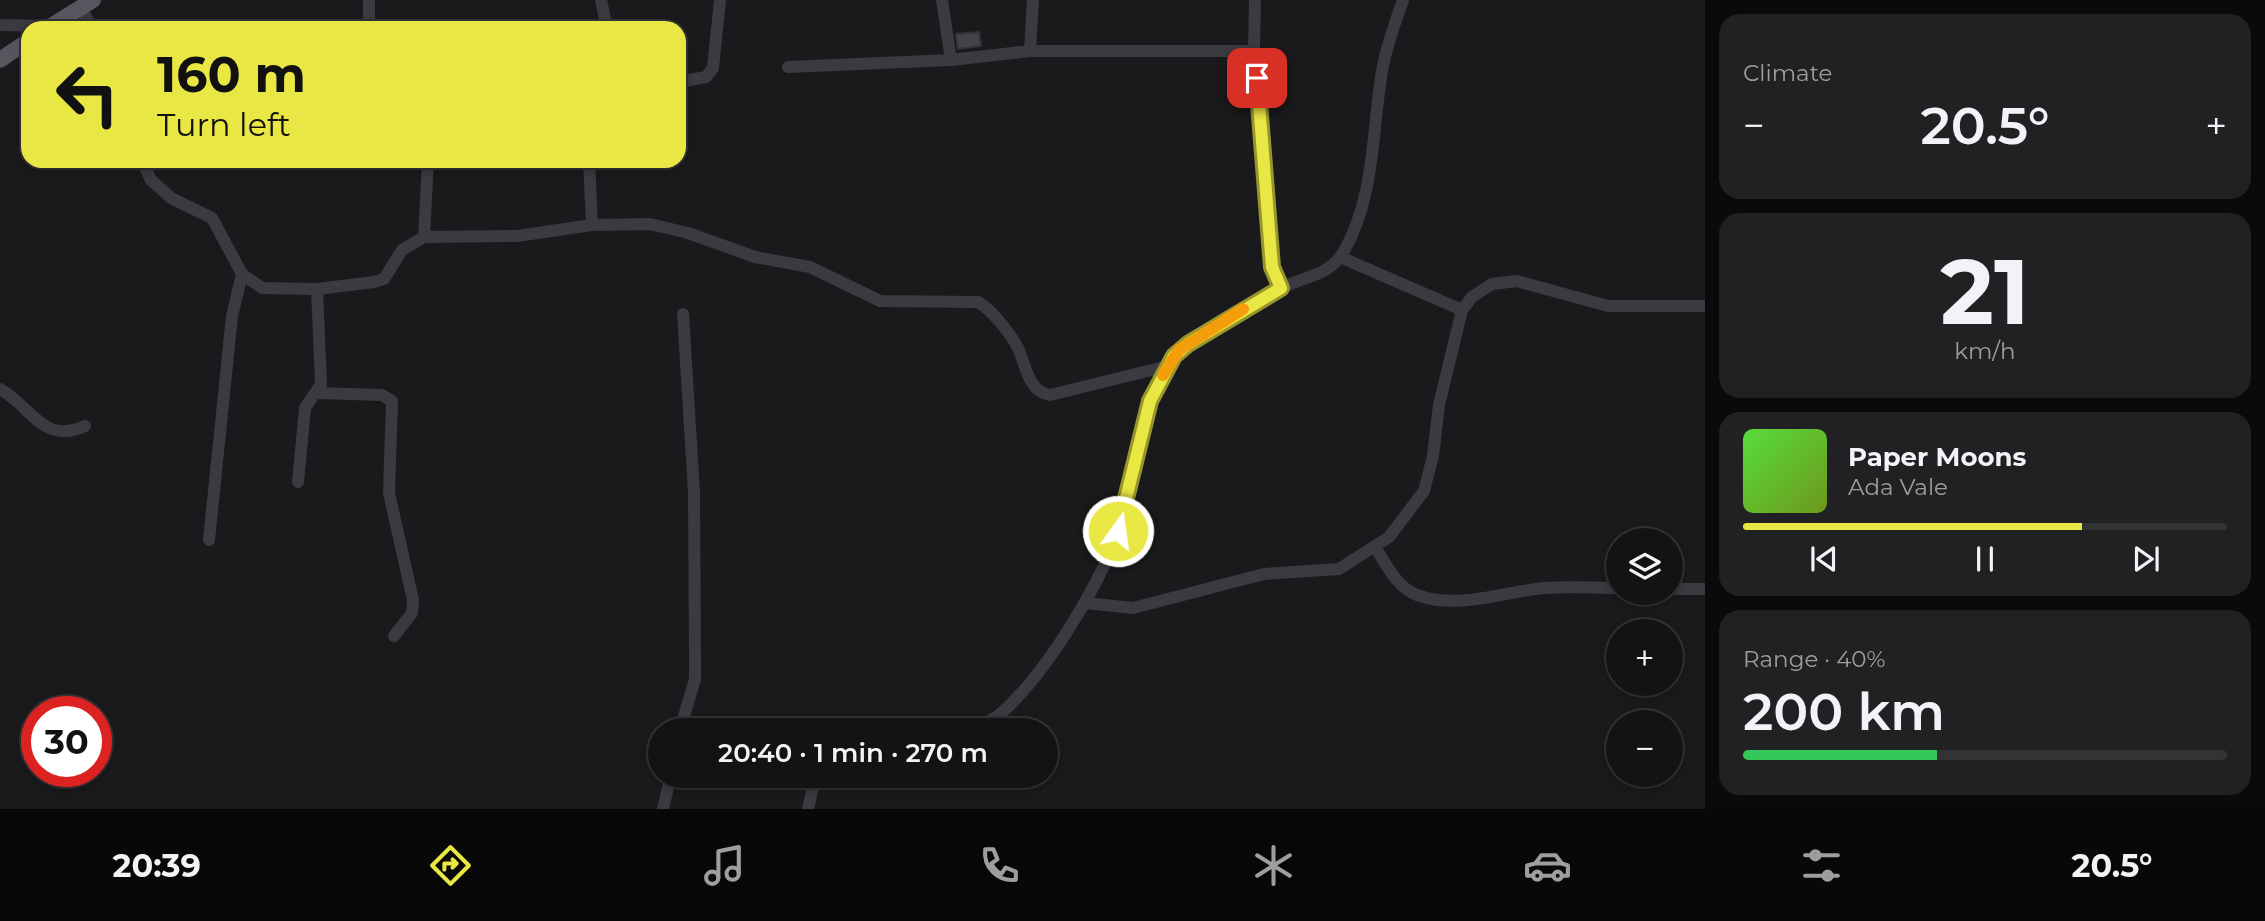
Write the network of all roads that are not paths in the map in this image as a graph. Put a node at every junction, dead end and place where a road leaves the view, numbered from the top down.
1 (369, 0) edge
2 (601, 0) edge
3 (720, 0) edge
4 (942, 0) edge
5 (1033, 0) edge
6 (1255, 0) edge
7 (1403, 0) edge
8 (87, 4) edge
9 (59, 21) edge
10 (369, 21) edge
11 (606, 21) edge
12 (0, 25) edge
13 (21, 26) edge
14 (21, 46) edge
15 (1030, 51) junction
16 (1254, 51) junction
17 (951, 60) junction
18 (0, 61) edge
19 (788, 66) dead end
20 (686, 81) edge
21 (145, 168) edge
22 (428, 168) edge
23 (589, 168) edge
24 (592, 225) junction
25 (425, 237) junction
26 (1340, 257) junction
27 (242, 274) junction
28 (1281, 288) junction
29 (317, 289) junction
30 (1705, 306) edge
31 (1462, 310) junction
32 (683, 314) dead end
33 (1168, 366) junction
34 (0, 389) edge
35 (318, 393) junction
36 (85, 426) dead end
37 (298, 482) dead end
38 (209, 541) dead end
39 (1375, 547) junction
40 (1606, 588) edge
41 (1683, 589) edge
42 (1705, 589) edge
43 (1085, 603) junction
44 (394, 636) dead end
45 (684, 718) edge
46 (994, 718) edge
47 (668, 788) edge
48 (813, 788) edge
49 (663, 809) edge
50 (808, 809) edge

1 - 10 street
2 - 11 street
3 - 20 street
4 - 17 street
5 - 15 street
6 - 16 street
7 - 26 street
8 - 9 main road
12 - 13 street
14 - 18 main road
15 - 16 street
15 - 17 street
16 - 28 street
17 - 19 street
21 - 27 street
22 - 25 street
23 - 24 street
24 - 25 street
24 - 33 street
25 - 29 street
26 - 28 street
26 - 31 street
27 - 29 street
27 - 38 street
28 - 33 street
29 - 35 street
30 - 31 street
31 - 39 street
32 - 45 street
33 - 43 street
34 - 36 street
35 - 37 street
35 - 44 street
39 - 40 street
39 - 43 street
41 - 42 street
43 - 46 street
47 - 49 street
48 - 50 street

